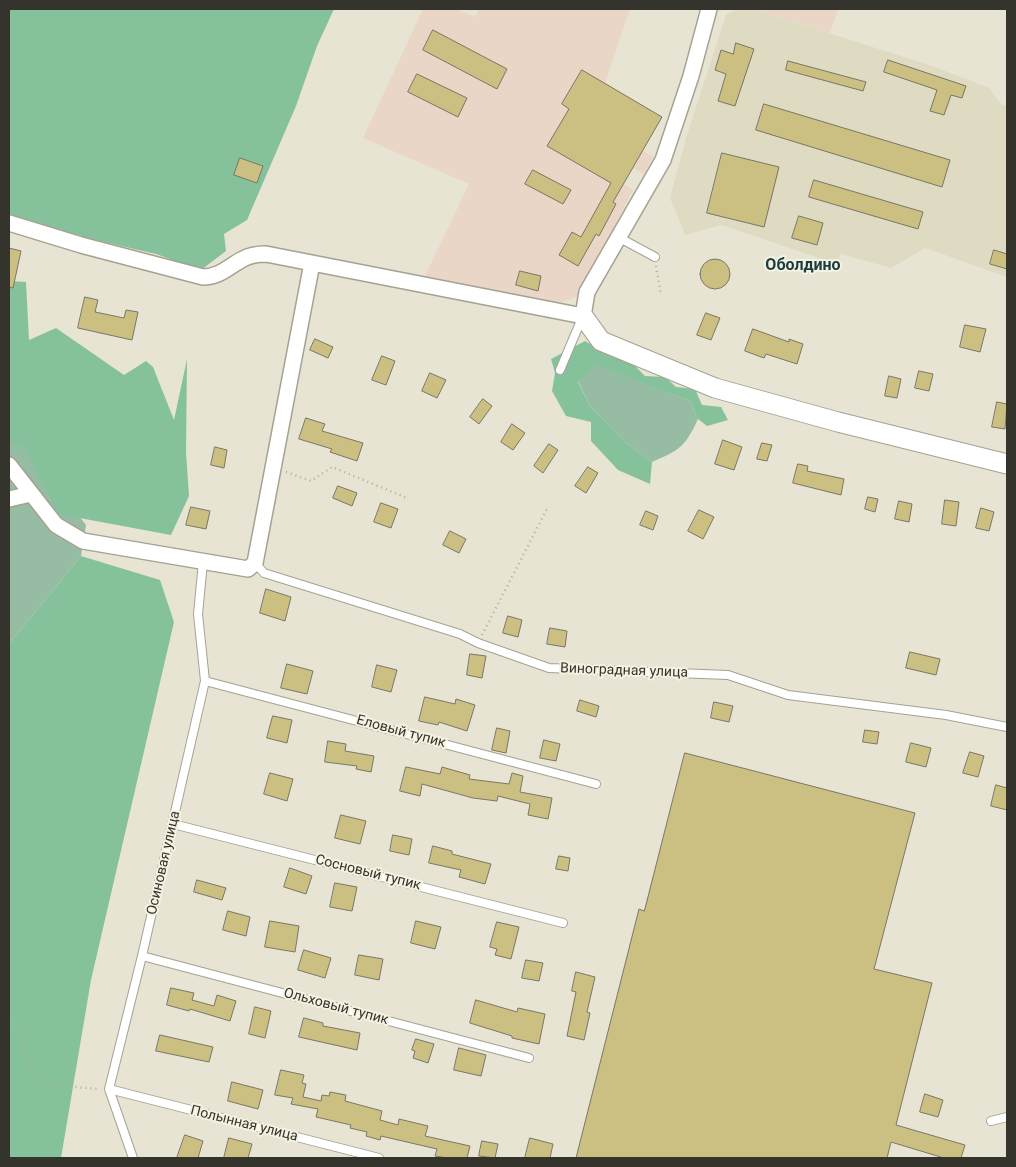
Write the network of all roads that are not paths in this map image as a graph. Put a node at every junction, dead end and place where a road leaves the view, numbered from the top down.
1 (709, 9) edge
2 (9, 223) edge
3 (618, 237) junction
4 (655, 257) road end
5 (312, 263) junction
6 (583, 316) junction
7 (560, 370) dead end
8 (1007, 464) edge
9 (9, 465) edge
10 (31, 494) junction
11 (9, 499) edge
12 (203, 562) junction
13 (255, 563) junction
14 (205, 681) junction
15 (1007, 727) edge
16 (596, 784) dead end
17 (173, 824) junction
18 (563, 923) dead end
19 (142, 956) junction
20 (529, 1058) dead end
21 (109, 1089) junction
22 (1007, 1117) edge
23 (992, 1121) dead end
24 (134, 1158) edge
25 (379, 1158) edge

1 - 3 street
2 - 5 street
3 - 4 lane
3 - 6 street
5 - 6 street
5 - 13 street
6 - 7 lane
6 - 8 street
9 - 10 street
10 - 11 street
10 - 12 street
12 - 13 street
12 - 14 lane, Осиновая улица
13 - 15 lane, Виноградная улица
14 - 16 lane, Еловый тупик
14 - 17 lane, Осиновая улица
17 - 18 lane, Сосновый тупик
17 - 19 lane, Осиновая улица
19 - 20 lane, Ольховый тупик
19 - 21 lane, Осиновая улица
21 - 24 lane
21 - 25 lane, Полынная улица
22 - 23 lane

